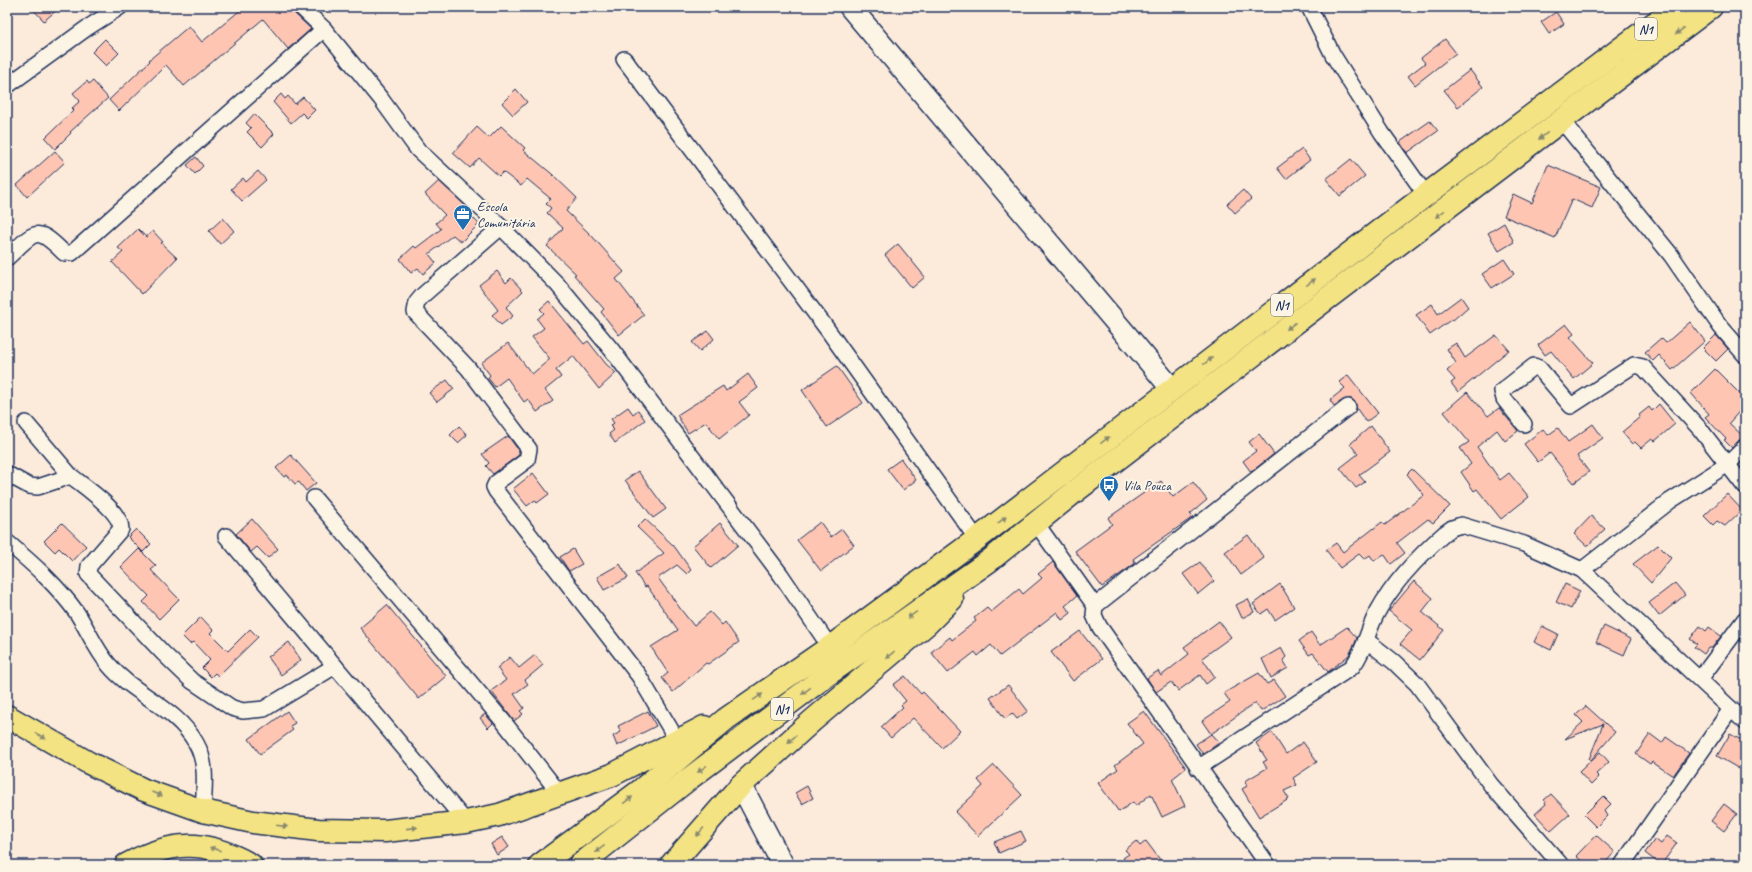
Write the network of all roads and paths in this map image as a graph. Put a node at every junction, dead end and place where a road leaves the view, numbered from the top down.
1 (120, 7) edge
2 (301, 7) edge
3 (850, 7) edge
4 (1309, 7) edge
5 (1676, 7) edge
6 (1711, 7) edge
7 (324, 29) junction
8 (624, 59) dead end
9 (7, 86) edge
10 (1562, 121) junction
11 (1426, 194) junction
12 (502, 227) junction
13 (7, 258) edge
14 (1745, 355) edge
15 (1172, 389) junction
16 (1348, 407) dead end
17 (26, 423) dead end
18 (1524, 424) dead end
19 (1745, 447) edge
20 (1728, 464) junction
21 (9, 475) dead end
22 (72, 476) junction
23 (1745, 488) edge
24 (314, 498) dead end
25 (1036, 523) junction
26 (226, 536) dead end
27 (977, 539) junction
28 (7, 542) edge
29 (989, 560) junction
30 (1582, 570) junction
31 (1095, 606) junction
32 (1745, 619) edge
33 (1366, 640) junction
34 (830, 647) junction
35 (335, 666) junction
36 (1700, 679) junction
37 (1731, 709) junction
38 (7, 716) edge
39 (726, 719) junction
40 (1745, 722) edge
41 (677, 740) junction
42 (1198, 768) junction
43 (741, 785) junction
44 (560, 794) junction
45 (203, 811) junction
46 (466, 822) junction
47 (126, 865) edge
48 (251, 865) edge
49 (540, 865) edge
50 (580, 865) edge
51 (671, 865) edge
52 (783, 865) edge
53 (1268, 865) edge
54 (1561, 865) edge
55 (1622, 865) edge

1 - 9 street
2 - 7 street
3 - 15 street
4 - 11 street
5 - 11 highway, N1
6 -> 10 highway, N1
7 - 12 street
7 - 13 street
8 - 27 street
10 - 14 street
10 -> 25 highway, N1
15 -> 11 highway, N1
12 - 34 street
12 - 41 street
27 -> 15 highway, N1
16 - 31 street
17 - 22 street
18 - 20 street
19 - 20 street
20 - 23 street
20 - 30 street
21 - 22 street
22 - 35 street
24 - 44 street
25 - 29 highway, N1
25 - 31 street
26 - 35 street
27 - 34 highway, N1
28 - 45 street
29 -> 43 highway
29 -> 50 highway, N1
30 - 33 street
30 - 36 street
31 - 42 street
32 - 36 street
33 - 42 street
33 - 54 street
39 -> 34 highway, N1
35 - 46 street
36 - 37 street
37 - 40 street
37 - 55 street
38 -> 45 highway
39 - 41 highway
49 -> 39 highway, N1
41 - 44 highway
42 - 53 street
43 -> 51 highway
43 - 52 street
44 - 46 highway
45 -> 46 highway
48 -> 47 highway

